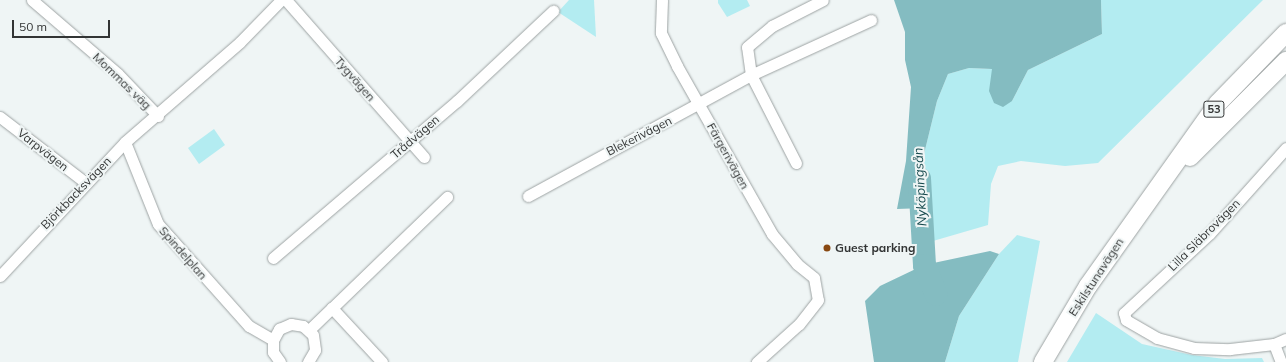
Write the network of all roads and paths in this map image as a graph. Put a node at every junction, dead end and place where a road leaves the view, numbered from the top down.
1 (32, 0) edge
2 (281, 0) edge
3 (286, 0) edge
4 (662, 0) edge
5 (823, 0) edge
6 (553, 11) dead end
7 (871, 20) dead end
8 (1286, 33) edge
9 (1286, 60) edge
10 (751, 75) junction
11 (700, 105) junction
12 (158, 116) junction
13 (0, 117) edge
14 (410, 141) junction
15 (125, 142) junction
16 (1286, 148) edge
17 (424, 158) dead end
18 (796, 163) dead end
19 (86, 183) junction
20 (1152, 194) junction
21 (528, 196) dead end
22 (447, 198) dead end
23 (273, 258) dead end
24 (0, 276) edge
25 (332, 308) junction
26 (308, 330) junction
27 (1286, 339) edge
28 (273, 340) junction
29 (1274, 344) junction
30 (280, 362) edge
31 (308, 362) edge
32 (382, 362) edge
33 (757, 362) edge
34 (1043, 362) edge
35 (1281, 362) edge

1 - 12 street, Mommas väg
2 - 12 street
3 - 14 street, Tygvägen
4 - 11 street, Färgerivägen
5 - 10 street
6 - 14 street, Trådvägen
7 - 10 street, Blekerivägen
8 - 20 main road, Eskilstunavägen / 53
9 - 20 main road, Eskilstunavägen / 53
10 - 11 street, Blekerivägen
10 - 18 street
11 - 21 street, Blekerivägen
11 - 33 street, Färgerivägen
12 - 15 street, Björkbacksvägen
13 - 19 street, Varpvägen
14 - 17 street, Tygvägen
14 - 23 street, Trådvägen
15 - 19 street, Björkbacksvägen
15 - 28 street, Spindelplan
16 - 29 street, Lilla Släbrovägen
19 - 24 street, Björkbacksvägen
20 - 34 main road, Eskilstunavägen / 53
22 - 25 street
25 - 26 street
25 - 32 street
26 - 28 street
26 - 31 street
27 - 29 street
28 - 30 street
29 - 35 street

